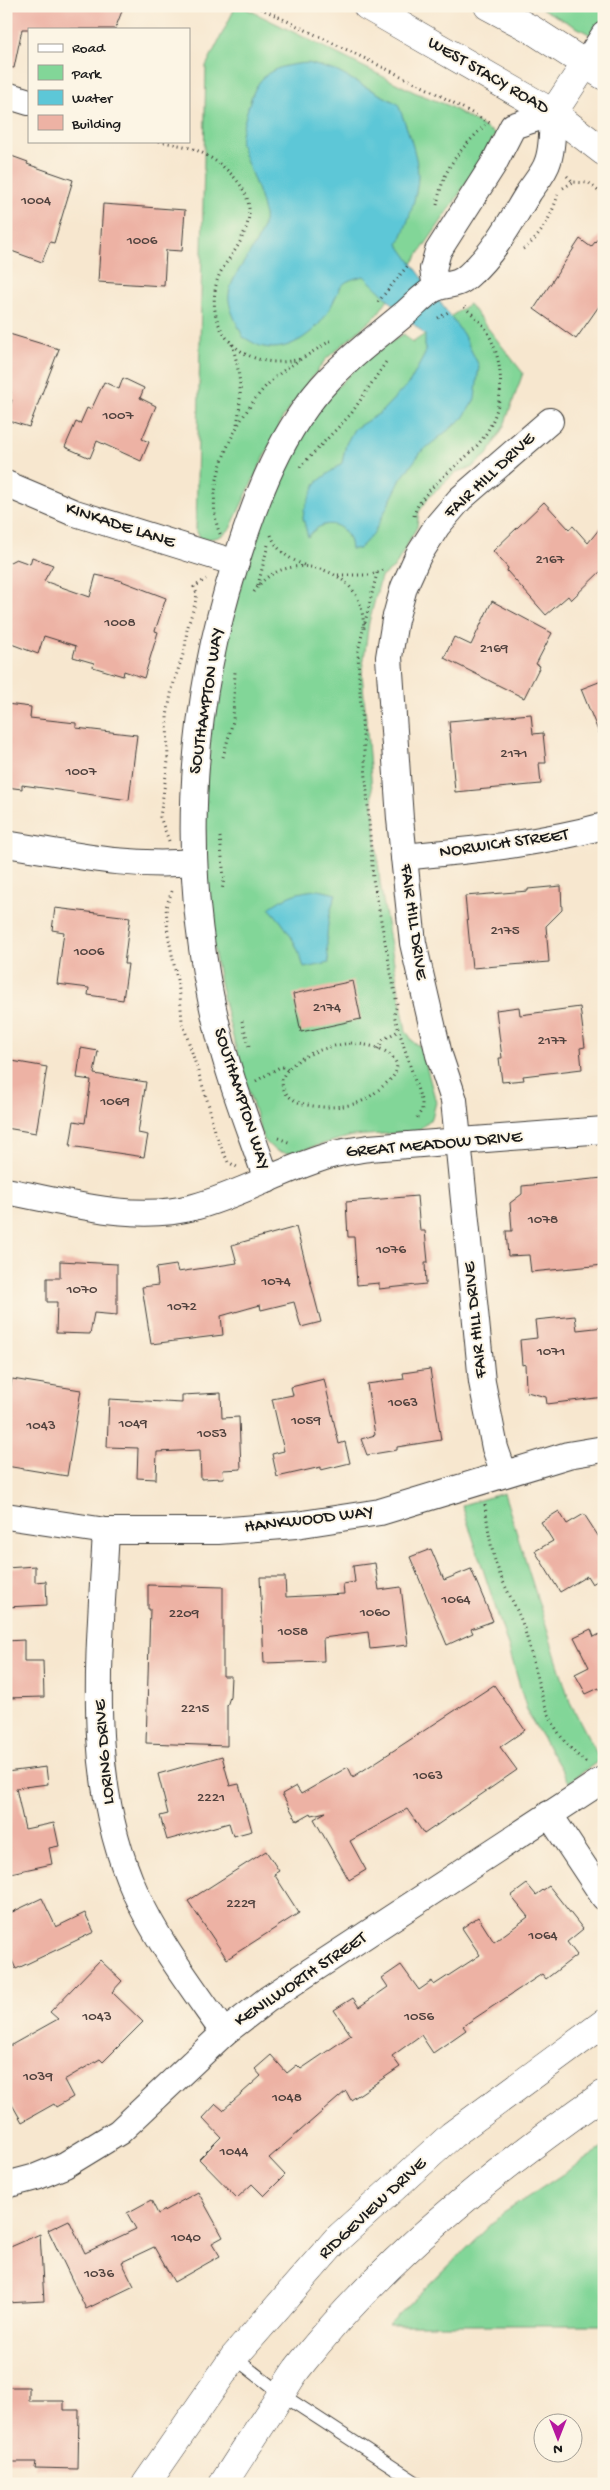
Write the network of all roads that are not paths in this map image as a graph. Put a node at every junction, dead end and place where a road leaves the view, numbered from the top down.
1 (367, 6) edge
2 (488, 6) edge
3 (604, 35) edge
4 (595, 70) edge
5 (6, 95) edge
6 (28, 102) edge
7 (553, 113) junction
8 (604, 152) edge
9 (436, 288) junction
10 (550, 420) dead end
11 (6, 484) edge
12 (226, 560) junction
13 (604, 826) edge
14 (6, 844) edge
15 (404, 857) junction
16 (193, 862) junction
17 (604, 1130) edge
18 (459, 1143) junction
19 (267, 1180) junction
20 (6, 1190) edge
21 (604, 1450) edge
22 (493, 1478) junction
23 (6, 1516) edge
24 (106, 1531) junction
25 (599, 1780) edge
26 (549, 1814) junction
27 (604, 1897) edge
28 (604, 2022) edge
29 (224, 2033) junction
30 (604, 2094) edge
31 (6, 2185) edge
32 (234, 2357) junction
33 (282, 2394) junction
34 (146, 2484) edge
35 (223, 2484) edge
36 (419, 2484) edge

1 - 7 main road, WEST STACY ROAD
2 - 4 main road
3 - 4 street
4 - 7 main road
5 - 6 street
7 - 8 main road, WEST STACY ROAD
7 - 9 street, SOUTHAMPTON WAY
7 - 9 street
9 - 12 street, SOUTHAMPTON WAY
10 - 15 street, FAIR HILL DRIVE
11 - 12 street, KINKADE LANE
12 - 16 street, SOUTHAMPTON WAY
13 - 15 street, NORWICH STREET
14 - 16 street
15 - 18 street, FAIR HILL DRIVE
16 - 19 street, SOUTHAMPTON WAY
17 - 18 street, GREAT MEADOW DRIVE
18 - 19 street, GREAT MEADOW DRIVE
18 - 22 street, FAIR HILL DRIVE
19 - 20 street, GREAT MEADOW DRIVE
21 - 22 street, HANKWOOD WAY
22 - 24 street, HANKWOOD WAY
23 - 24 street, HANKWOOD WAY
24 - 29 street, LORING DRIVE
25 - 26 street, KENILWORTH STREET
26 - 27 street
26 - 29 street, KENILWORTH STREET
28 - 32 main road, RIDGEVIEW DRIVE
29 - 31 street, KENILWORTH STREET
30 - 33 main road
32 - 33 lane
32 - 34 main road, RIDGEVIEW DRIVE
33 - 35 main road
33 - 36 lane

